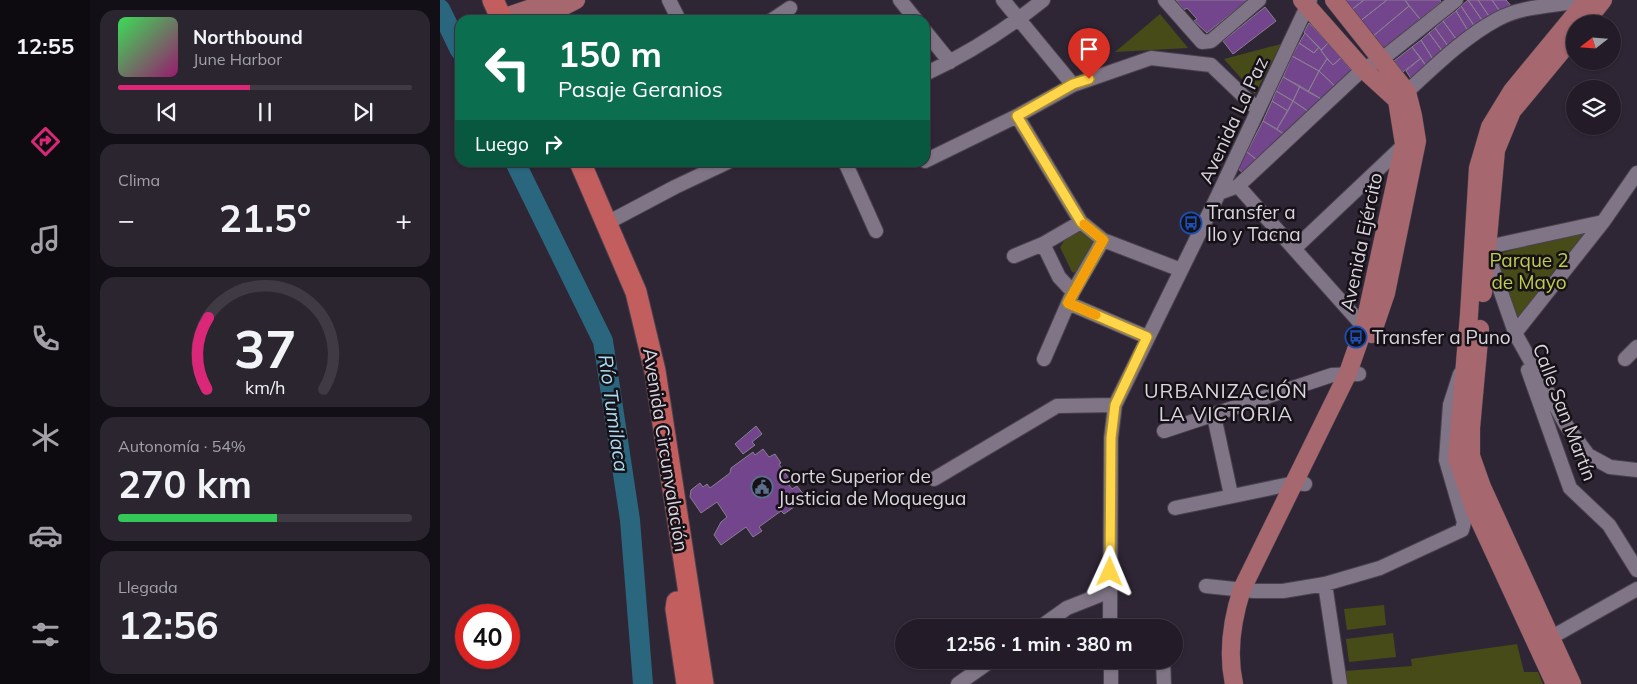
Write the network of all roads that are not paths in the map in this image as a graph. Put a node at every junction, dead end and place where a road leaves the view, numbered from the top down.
1 (555, 0) edge
2 (576, 0) edge
3 (669, 0) edge
4 (900, 0) edge
5 (1003, 0) edge
6 (1043, 0) edge
7 (1165, 0) edge
8 (1259, 0) edge
9 (1334, 0) edge
10 (1456, 0) edge
11 (1603, 0) edge
12 (1306, 2) edge
13 (1525, 5) edge
14 (1584, 10) edge
15 (506, 12) edge
16 (547, 15) edge
17 (676, 15) edge
18 (912, 15) edge
19 (1019, 19) junction
20 (930, 37) edge
21 (1566, 46) edge
22 (1382, 59) junction
23 (950, 62) junction
24 (1363, 69) junction
25 (930, 72) edge
26 (1073, 84) junction
27 (1402, 96) junction
28 (1258, 110) junction
29 (1017, 116) junction
30 (1411, 143) junction
31 (930, 159) edge
32 (568, 167) edge
33 (582, 167) edge
34 (717, 167) edge
35 (847, 167) edge
36 (1637, 173) edge
37 (1238, 186) junction
38 (1219, 193) junction
39 (607, 222) junction
40 (1081, 222) junction
41 (1602, 222) junction
42 (876, 231) dead end
43 (1103, 240) junction
44 (1043, 244) junction
45 (1295, 248) junction
46 (1480, 249) junction
47 (1014, 256) dead end
48 (1181, 270) junction
49 (1071, 297) junction
50 (1364, 327) junction
51 (1515, 333) junction
52 (1147, 337) junction
53 (1637, 347) edge
54 (1044, 359) dead end
55 (1625, 359) dead end
56 (1464, 360) junction
57 (1353, 373) junction
58 (1115, 405) junction
59 (1214, 416) junction
60 (1164, 432) dead end
61 (1637, 470) edge
62 (934, 479) dead end
63 (1300, 483) junction
64 (1231, 495) junction
65 (1176, 508) dead end
66 (1637, 570) edge
67 (1325, 584) junction
68 (687, 586) junction
69 (1206, 586) dead end
70 (1637, 589) edge
71 (1248, 590) junction
72 (1110, 591) junction
73 (1052, 619) edge
74 (1110, 619) edge
75 (1544, 642) junction
76 (979, 669) edge
77 (1111, 669) edge
78 (1163, 669) edge
79 (687, 684) edge
80 (703, 684) edge
81 (958, 684) edge
82 (1112, 684) edge
83 (1164, 684) edge
84 (1234, 684) edge
85 (1246, 684) edge
86 (1340, 684) edge
87 (1555, 684) edge
88 (1572, 684) edge

1 - 15 main road
2 - 16 main road
3 - 17 street
4 - 18 street
5 - 19 street
6 - 19 street
7 - 8 street
9 - 22 main road, Avenida Ejército
10 - 22 street
11 - 14 main road
12 - 24 main road
12 - 28 street, Avenida La Paz
13 - 14 street
13 - 27 street
14 - 46 main road
19 - 23 street
19 - 26 street
20 - 23 street
21 - 46 main road
22 - 24 street
22 - 27 main road, Avenida Ejército
23 - 25 street
24 - 27 main road
24 - 37 street
26 - 28 street
26 - 29 street
27 - 30 main road, Avenida Ejército
28 - 38 street, Avenida La Paz
29 - 31 street
29 - 40 street
30 - 45 street
30 - 50 main road, Avenida Ejército
30 - 57 main road, Avenida Ejército
32 - 39 highway
33 - 39 highway, Avenida Circunvalación
34 - 39 street
35 - 42 street
36 - 41 street
37 - 38 street
37 - 45 street
38 - 48 street, Avenida La Paz
39 - 68 highway, Avenida Circunvalación
40 - 43 street
40 - 44 street
41 - 46 street
41 - 51 street
43 - 48 street
43 - 49 street
44 - 47 street
44 - 49 street
45 - 50 street
46 - 51 street, Calle San Martín
46 - 56 main road
46 - 75 main road
48 - 52 street, Avenida La Paz
49 - 52 street
49 - 54 street
50 - 57 main road, Avenida Ejército
51 - 61 street
51 - 66 street, Calle San Martín
52 - 58 street, Avenida La Paz
53 - 55 street
56 - 67 street
56 - 75 main road
57 - 59 street
57 - 63 main road, Avenida Ejército
58 - 62 street
58 - 72 street, Avenida La Paz
59 - 60 street
59 - 64 street
63 - 64 street
63 - 71 main road, Avenida Ejército
64 - 65 street
67 - 71 street
67 - 86 street
68 - 79 highway
68 - 80 highway, Avenida Circunvalación
69 - 71 street
70 - 75 street
71 - 84 main road, Avenida Ejército
71 - 85 main road, Avenida Ejército
72 - 73 street
72 - 74 street, Avenida La Paz
75 - 87 main road
75 - 88 main road
76 - 81 street
77 - 82 street
78 - 83 street

